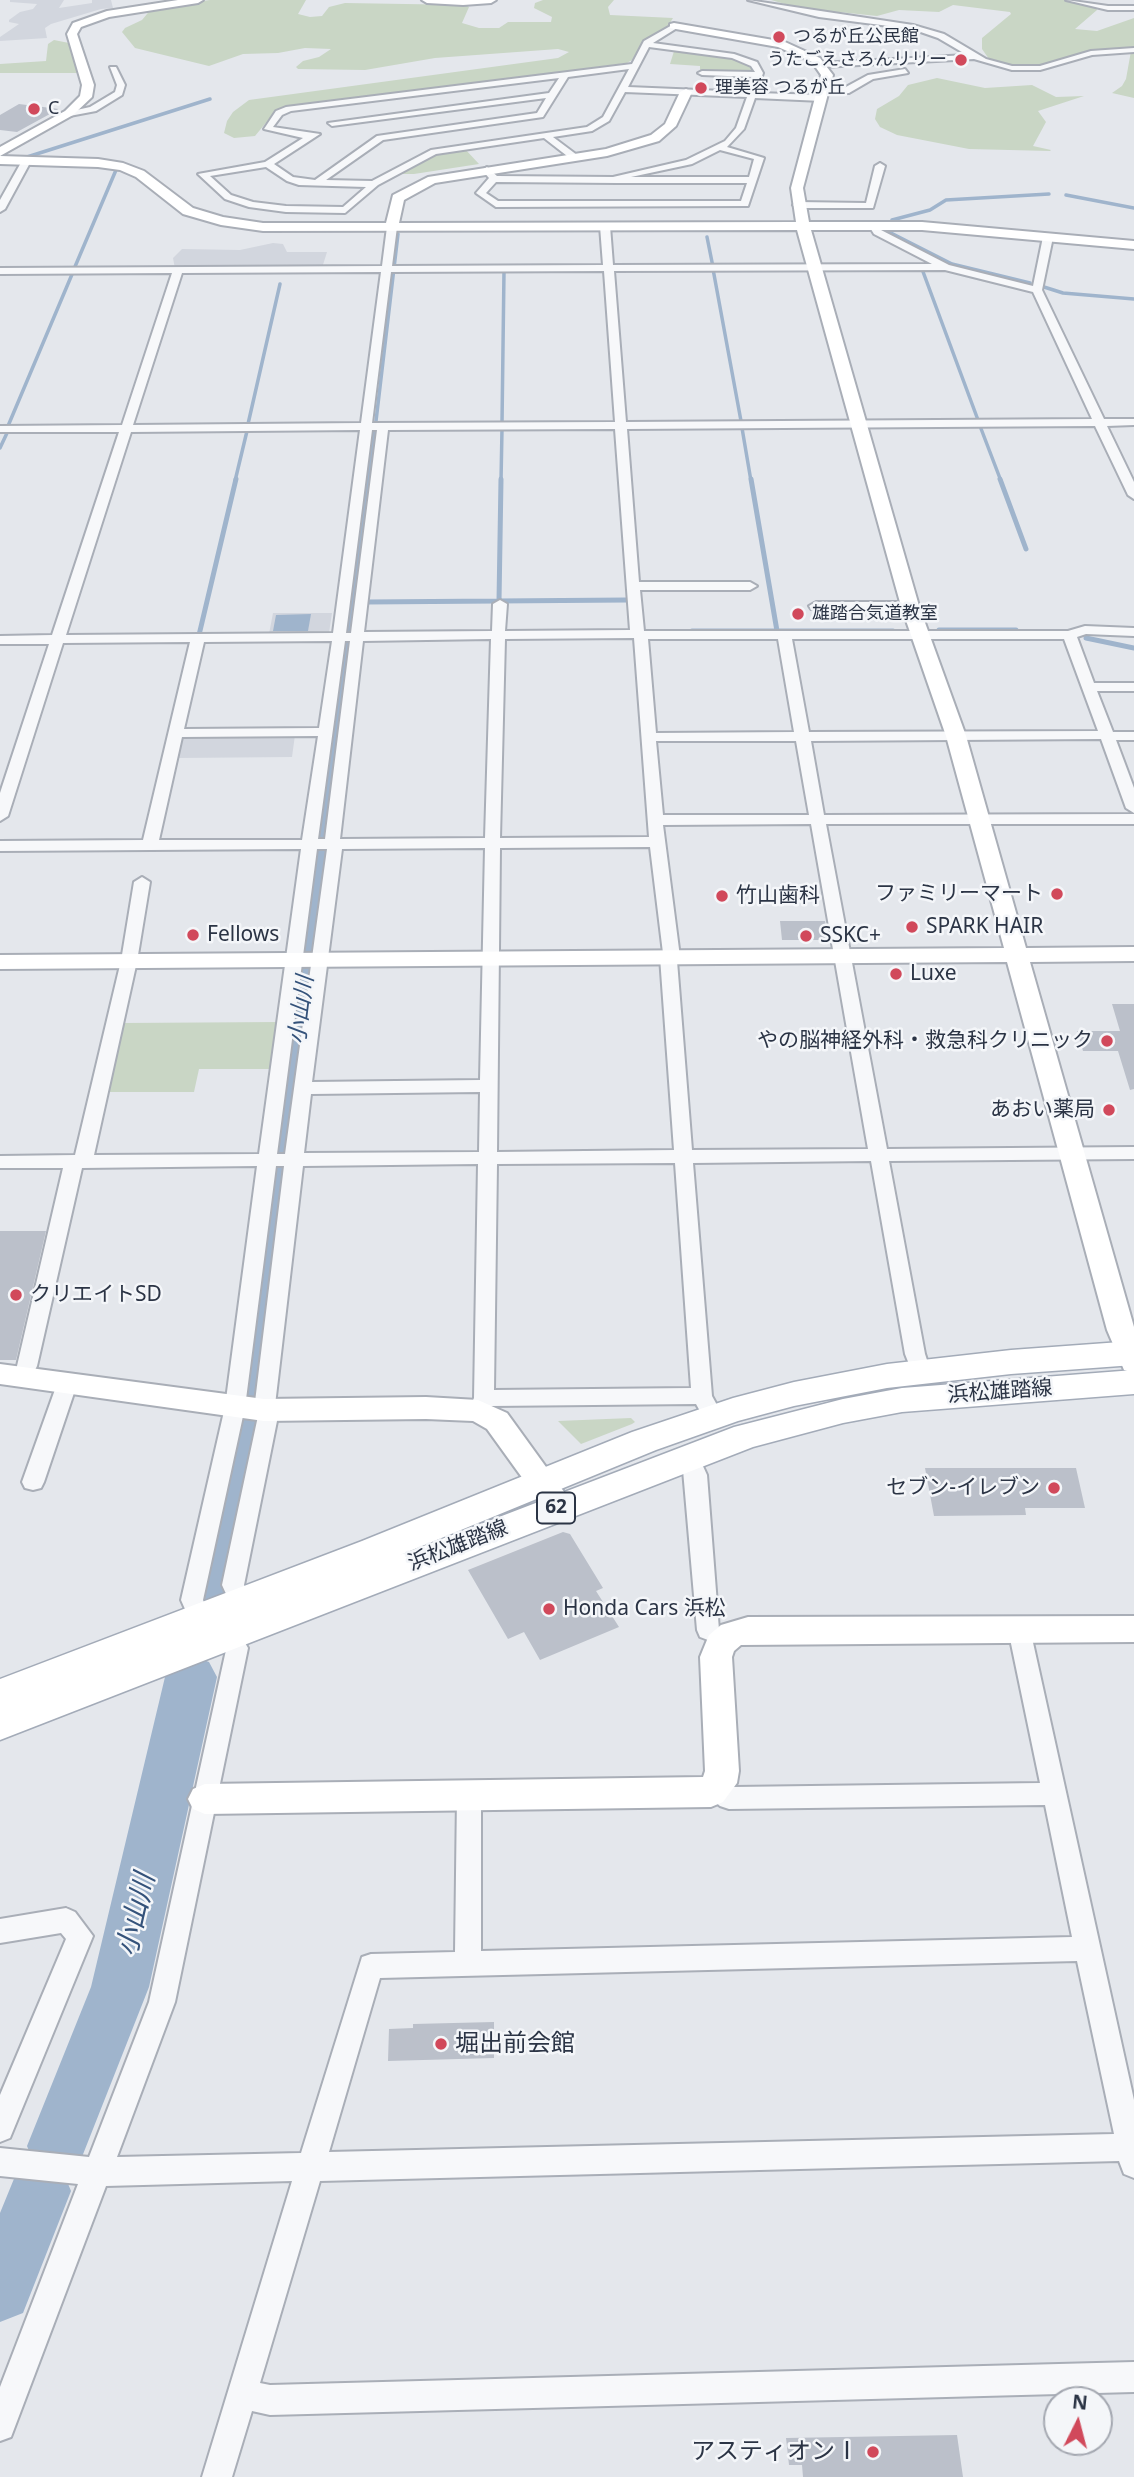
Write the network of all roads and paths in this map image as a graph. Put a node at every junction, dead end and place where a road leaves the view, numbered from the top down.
1 (198, 0) edge
2 (427, 0) edge
3 (491, 0) edge
4 (752, 0) edge
5 (1070, 0) edge
6 (1134, 8) edge
7 (674, 26) joint
8 (646, 44) junction
9 (1134, 50) edge
10 (974, 57) junction
11 (904, 61) junction
12 (822, 65) junction
13 (635, 66) junction
14 (113, 68) dead end
15 (702, 73) dead end
16 (560, 74) junction
17 (758, 75) junction
18 (622, 89) junction
19 (686, 92) junction
20 (823, 94) junction
21 (752, 95) junction
22 (554, 96) junction
23 (328, 104) junction
24 (400, 115) junction
25 (62, 116) junction
26 (332, 123) junction
27 (474, 125) junction
28 (422, 132) junction
29 (546, 136) junction
30 (311, 137) junction
31 (497, 143) junction
32 (721, 148) junction
33 (0, 152) edge
34 (574, 157) junction
35 (0, 160) edge
36 (26, 161) junction
37 (268, 164) junction
38 (880, 166) dead end
39 (490, 174) junction
40 (617, 180) junction
41 (752, 180) junction
42 (316, 183) junction
43 (374, 184) junction
44 (798, 205) junction
45 (0, 209) edge
46 (605, 226) junction
47 (804, 226) junction
48 (874, 226) junction
49 (391, 227) junction
50 (1048, 237) junction
51 (1134, 246) edge
52 (945, 267) junction
53 (608, 268) junction
54 (813, 268) junction
55 (178, 270) junction
56 (391, 270) junction
57 (0, 271) edge
58 (1037, 290) junction
59 (1100, 422) junction
60 (1134, 422) edge
61 (860, 424) junction
62 (621, 425) junction
63 (367, 426) junction
64 (383, 426) junction
65 (127, 428) junction
66 (0, 429) edge
67 (1134, 495) edge
68 (362, 533) junction
69 (634, 586) junction
70 (750, 586) dead end
71 (500, 604) dead end
72 (816, 606) dead end
73 (910, 606) junction
74 (1134, 632) edge
75 (499, 635) junction
76 (639, 635) junction
77 (784, 635) junction
78 (920, 635) junction
79 (1069, 635) junction
80 (349, 637) junction
81 (198, 638) junction
82 (58, 639) junction
83 (0, 640) edge
84 (345, 670) junction
85 (1089, 687) junction
86 (1134, 687) edge
87 (326, 732) junction
88 (176, 733) junction
89 (1107, 735) junction
90 (956, 736) junction
91 (1134, 736) edge
92 (649, 737) junction
93 (802, 737) junction
94 (1134, 807) edge
95 (0, 816) edge
96 (979, 819) junction
97 (1134, 819) edge
98 (655, 820) junction
99 (817, 820) junction
100 (494, 842) junction
101 (657, 842) junction
102 (322, 843) junction
103 (150, 845) junction
104 (0, 846) edge
105 (142, 881) dead end
106 (1134, 954) edge
107 (1016, 955) junction
108 (841, 956) junction
109 (670, 957) junction
110 (491, 958) junction
111 (307, 960) junction
112 (129, 961) junction
113 (0, 962) edge
114 (489, 1086) junction
115 (303, 1088) junction
116 (1072, 1153) junction
117 (1134, 1153) edge
118 (878, 1155) junction
119 (683, 1156) junction
120 (488, 1158) junction
121 (282, 1159) junction
122 (0, 1162) edge
123 (79, 1162) junction
124 (1133, 1363) edge
125 (921, 1372) junction
126 (11, 1375) edge
127 (67, 1384) junction
128 (481, 1405) junction
129 (707, 1406) junction
130 (254, 1409) junction
131 (694, 1471) dead end
132 (33, 1482) dead end
133 (552, 1494) junction
134 (241, 1602) junction
135 (200, 1618) junction
136 (1019, 1629) junction
137 (1134, 1629) edge
138 (708, 1630) dead end
139 (236, 1648) dead end
140 (0, 1695) edge
141 (0, 1724) edge
142 (716, 1787) junction
143 (1054, 1794) junction
144 (469, 1796) junction
145 (205, 1799) junction
146 (0, 1931) edge
147 (1088, 1949) junction
148 (468, 1964) junction
149 (0, 2128) edge
150 (1133, 2152) edge
151 (0, 2162) edge
152 (310, 2167) junction
153 (96, 2172) junction
154 (1134, 2377) edge
155 (242, 2394) junction
156 (0, 2426) edge
157 (217, 2477) edge

1 - 25 street
2 - 3 street
4 - 10 street
5 - 6 street
7 - 8 street
7 - 12 street
8 - 13 street
8 - 17 street
9 - 10 street
10 - 11 street
11 - 12 street
11 - 20 street
12 - 20 street
13 - 16 street
13 - 18 street
14 - 25 street
15 - 17 street
16 - 22 street
16 - 23 street
17 - 21 street
18 - 19 street
18 - 29 street
19 - 21 street
19 - 34 street
20 - 21 street
20 - 44 street
21 - 32 street
22 - 24 street
22 - 27 street
23 - 26 street
23 - 30 street
24 - 26 street
24 - 28 street
25 - 33 street
26 - 30 street
27 - 28 street
27 - 31 street
28 - 42 street
29 - 31 street
29 - 34 street
30 - 37 street
31 - 43 street
32 - 40 street
32 - 41 street
34 - 39 street
35 - 36 street
36 - 45 street
36 - 49 street
37 - 42 street
37 - 43 street
38 - 44 street
39 - 40 street
39 - 41 street
39 - 49 street
40 - 41 street
42 - 43 street
44 - 47 street
46 - 47 street
46 - 49 street
46 - 53 street
47 - 48 street
47 - 54 street
48 - 50 street
48 - 52 street
49 - 56 street
50 - 51 street
50 - 58 street
52 - 54 street
52 - 58 street
53 - 54 street
53 - 56 street
53 - 62 street
54 - 61 street
55 - 56 street
55 - 57 street
55 - 65 street
56 - 63 street
58 - 59 street
59 - 60 street
59 - 61 street
59 - 67 street
61 - 62 street
61 - 73 street
62 - 64 street
62 - 69 street
63 - 64 street
63 - 65 street
63 - 68 street
64 - 68 street
65 - 66 street
65 - 82 street
68 - 80 street
68 - 80 street
69 - 70 street
69 - 76 street
71 - 75 street
72 - 73 street
73 - 78 street
74 - 79 street
75 - 76 street
75 - 80 street
75 - 100 street
76 - 77 street
76 - 92 street
77 - 78 street
77 - 93 street
78 - 79 street
78 - 90 street
79 - 85 street
80 - 81 street
80 - 84 street
81 - 82 street
81 - 88 street
82 - 83 street
82 - 95 street
84 - 87 street
84 - 102 street
85 - 86 street
85 - 89 street
87 - 88 street
87 - 102 street
88 - 103 street
89 - 90 street
89 - 91 street
89 - 94 street
90 - 93 street
90 - 96 street
92 - 93 street
92 - 98 street
93 - 99 street
96 - 97 street
96 - 99 street
96 - 107 street
98 - 99 street
98 - 101 street
99 - 108 street
100 - 101 street
100 - 102 street
100 - 110 street
101 - 109 street
102 - 103 street
102 - 111 street
102 - 111 street
103 - 104 street
105 - 112 street
106 - 107 street
107 - 108 street
107 - 116 street
108 - 109 street
108 - 118 street
109 - 110 street
109 - 119 street
110 - 111 street
110 - 114 street
111 - 112 street
111 - 115 street
111 - 121 street
112 - 113 street
112 - 123 street
114 - 115 street
114 - 120 street
115 - 121 street
116 - 117 street
116 - 118 street
116 - 124 street
118 - 119 street
118 - 125 street
119 - 120 street
119 - 129 street
120 - 121 street
120 - 128 street
121 - 123 street
121 - 130 street
121 - 130 street
122 - 123 street
123 - 126 street
124 - 125 main road, 浜松雄踏線 / 62
124 - 133 main road, 浜松雄踏線 / 62
125 - 129 main road, 浜松雄踏線 / 62
126 - 127 street
127 - 130 street
127 - 132 street
128 - 129 street
128 - 130 street
128 - 133 street
129 - 133 main road, 浜松雄踏線 / 62
130 - 134 street
130 - 135 street
131 - 138 street
133 - 134 main road, 浜松雄踏線 / 62
133 - 141 main road, 浜松雄踏線 / 62
134 - 135 main road, 浜松雄踏線 / 62
135 - 140 main road, 浜松雄踏線 / 62
136 - 137 street
136 - 142 street
136 - 143 street
139 - 145 street
142 - 143 street
142 - 144 street
143 - 147 street
144 - 145 street
144 - 148 street
145 - 153 street
146 - 149 street
147 - 148 street
147 - 150 street
148 - 152 street
150 - 152 street
151 - 153 street
152 - 153 street
152 - 155 street
153 - 156 street
154 - 155 street
155 - 157 street

